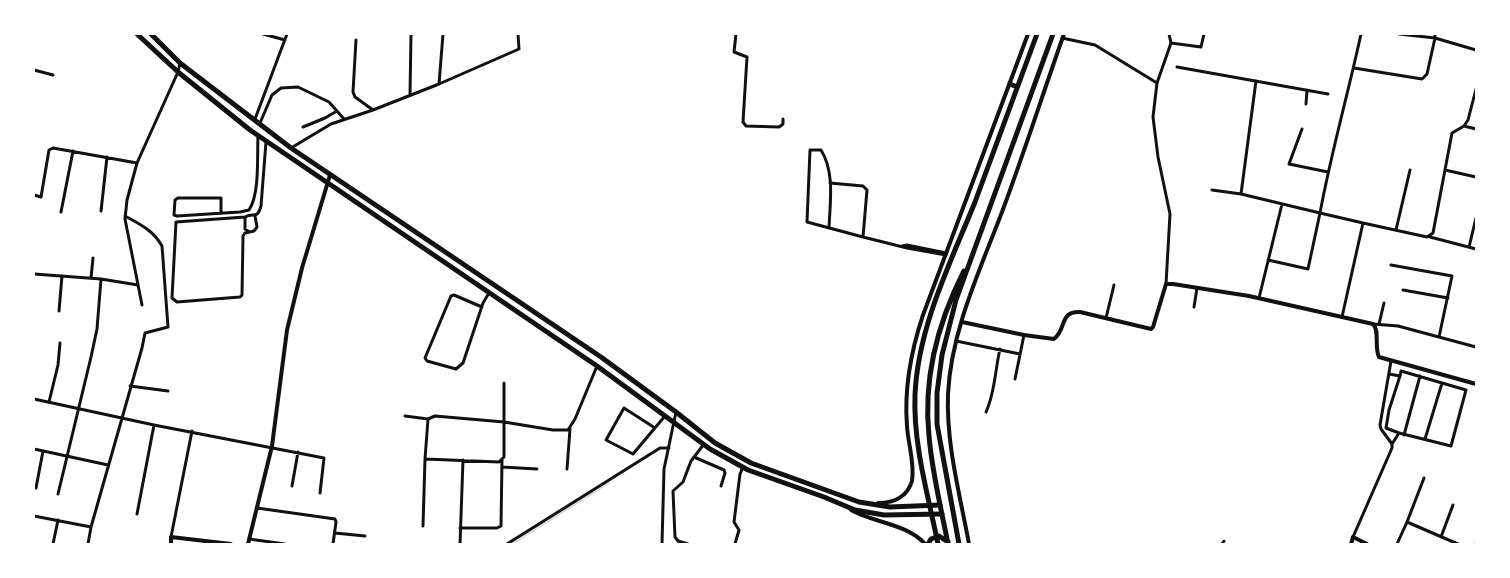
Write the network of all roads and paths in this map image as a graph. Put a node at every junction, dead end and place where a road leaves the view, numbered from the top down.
1 (137, 34) edge
2 (150, 34) edge
3 (263, 34) edge
4 (287, 34) edge
5 (411, 34) edge
6 (442, 34) edge
7 (518, 34) edge
8 (736, 34) edge
9 (1028, 34) edge
10 (1036, 34) edge
11 (1053, 34) edge
12 (1169, 34) edge
13 (1204, 34) edge
14 (1361, 34) edge
15 (1399, 34) edge
16 (1435, 34) edge
17 (1063, 36) edge
18 (1434, 38) junction
19 (285, 40) junction
20 (356, 40) dead end
21 (1171, 43) junction
22 (1476, 50) edge
23 (180, 63) junction
24 (1177, 67) dead end
25 (1354, 68) junction
26 (34, 70) edge
27 (178, 72) junction
28 (52, 75) dead end
29 (1256, 81) junction
30 (1157, 83) junction
31 (439, 84) junction
32 (1010, 84) junction
33 (1017, 87) junction
34 (1476, 89) edge
35 (1307, 90) junction
36 (1328, 94) dead end
37 (410, 95) junction
38 (1306, 104) dead end
39 (373, 110) junction
40 (337, 111) junction
41 (255, 119) junction
42 (344, 119) junction
43 (783, 119) dead end
44 (260, 123) junction
45 (1464, 126) junction
46 (303, 127) dead end
47 (1302, 129) dead end
48 (1476, 129) edge
49 (258, 136) junction
50 (266, 142) junction
51 (291, 148) junction
52 (73, 151) junction
53 (107, 157) junction
54 (137, 163) junction
55 (1410, 170) dead end
56 (1445, 170) junction
57 (1328, 172) junction
58 (330, 175) junction
59 (1476, 177) edge
60 (327, 183) junction
61 (830, 183) junction
62 (1212, 190) dead end
63 (1241, 194) junction
64 (34, 195) edge
65 (1282, 204) junction
66 (101, 211) dead end
67 (61, 212) dead end
68 (221, 213) junction
69 (1320, 213) junction
70 (125, 216) junction
71 (256, 216) junction
72 (245, 217) junction
73 (1476, 218) edge
74 (1363, 223) junction
75 (829, 228) junction
76 (1396, 230) junction
77 (248, 231) junction
78 (863, 237) junction
79 (1430, 237) junction
80 (1470, 247) junction
81 (975, 248) junction
82 (1476, 249) edge
83 (946, 254) junction
84 (93, 258) dead end
85 (1268, 260) junction
86 (1391, 265) dead end
87 (34, 274) edge
88 (62, 276) junction
89 (91, 278) junction
90 (101, 279) junction
91 (1166, 284) junction
92 (138, 285) junction
93 (1114, 285) dead end
94 (1197, 288) junction
95 (1403, 290) dead end
96 (489, 293) junction
97 (1259, 298) junction
98 (1448, 298) junction
99 (1384, 303) dead end
100 (142, 305) dead end
101 (482, 307) junction
102 (1194, 307) dead end
103 (59, 311) dead end
104 (1342, 317) junction
105 (1106, 318) junction
106 (962, 322) junction
107 (1373, 324) junction
108 (1380, 324) junction
109 (1024, 335) junction
110 (1439, 337) junction
111 (956, 340) junction
112 (60, 343) dead end
113 (1476, 347) edge
114 (1000, 349) junction
115 (1020, 354) junction
116 (1391, 361) junction
117 (597, 366) junction
118 (1389, 374) junction
119 (1400, 376) junction
120 (1420, 376) junction
121 (1015, 379) dead end
122 (504, 383) dead end
123 (1442, 383) junction
124 (1476, 384) edge
125 (130, 386) junction
126 (168, 392) dead end
127 (34, 399) edge
128 (49, 402) junction
129 (80, 410) junction
130 (676, 412) junction
131 (986, 412) dead end
132 (405, 416) dead end
133 (665, 416) junction
134 (121, 417) junction
135 (428, 419) junction
136 (504, 422) junction
137 (674, 422) junction
138 (154, 425) junction
139 (570, 428) junction
140 (655, 428) junction
141 (192, 432) junction
142 (1399, 433) junction
143 (1404, 434) junction
144 (1426, 439) junction
145 (704, 444) junction
146 (1392, 444) junction
147 (272, 446) junction
148 (669, 448) junction
149 (34, 449) edge
150 (43, 451) junction
151 (298, 452) junction
152 (66, 456) junction
153 (694, 458) junction
154 (425, 459) junction
155 (463, 460) junction
156 (502, 460) junction
157 (108, 465) junction
158 (502, 467) junction
159 (743, 467) junction
160 (537, 469) dead end
161 (567, 469) dead end
162 (1424, 478) dead end
163 (292, 486) dead end
164 (721, 486) dead end
165 (36, 488) dead end
166 (320, 493) dead end
167 (58, 494) dead end
168 (865, 503) junction
169 (842, 505) junction
170 (940, 505) junction
171 (1454, 505) dead end
172 (257, 508) junction
173 (137, 514) dead end
174 (942, 514) junction
175 (34, 516) edge
176 (58, 520) junction
177 (1406, 522) junction
178 (423, 526) dead end
179 (91, 527) junction
180 (460, 528) junction
181 (335, 533) junction
182 (365, 536) dead end
183 (171, 537) junction
184 (1353, 537) junction
185 (1441, 537) junction
186 (249, 542) edge
187 (211, 543) edge
188 (948, 543) edge
189 (53, 544) edge
190 (88, 544) edge
191 (170, 544) edge
192 (232, 544) edge
193 (285, 544) edge
194 (333, 544) edge
195 (460, 544) edge
196 (507, 544) edge
197 (662, 544) edge
198 (688, 544) edge
199 (735, 544) edge
200 (925, 544) edge
201 (928, 544) edge
202 (938, 544) edge
203 (959, 544) edge
204 (969, 544) edge
205 (1351, 544) edge
206 (1367, 544) edge
207 (1396, 544) edge
208 (1458, 544) edge

1 - 27 main road
2 - 23 main road
3 - 19 street
4 - 19 street
5 - 37 street
6 - 31 street
7 - 31 street
8 - 43 street
9 - 32 street
10 - 33 main road
11 - 81 main road
12 - 21 street
13 - 21 street
14 - 25 street
15 - 18 street
16 - 18 street
17 - 30 street
17 - 106 street
18 - 22 street
18 - 25 street
19 - 41 street
20 - 39 street
21 - 30 street
23 - 27 street
23 - 41 main road
24 - 29 street
25 - 57 street
26 - 28 street
27 - 49 main road
27 - 54 street
29 - 35 street
29 - 63 street
30 - 91 street
31 - 37 street
32 - 33 main road
32 - 83 street
33 - 202 main road
34 - 45 street
35 - 36 street
35 - 38 street
37 - 39 street
39 - 42 street
40 - 42 street
40 - 44 street
40 - 46 street
41 - 44 main road
42 - 51 street
44 - 51 main road
45 - 48 street
45 - 56 street
47 - 57 street
49 - 50 main road
49 - 68 street
50 - 60 main road
50 - 71 street
51 - 58 main road
52 - 53 street
52 - 64 street
52 - 67 street
53 - 54 street
53 - 66 street
54 - 70 street
55 - 76 street
56 - 59 street
56 - 79 street
57 - 69 street
58 - 60 street
58 - 130 main road
60 - 96 main road
60 - 147 street
61 - 75 street
61 - 75 street
61 - 78 street
62 - 63 street
63 - 65 street
65 - 69 street
65 - 85 street
68 - 68 street
69 - 74 street
69 - 85 street
70 - 92 street
70 - 125 street
71 - 72 street
71 - 77 street
72 - 77 street
72 - 77 street
73 - 80 street
74 - 76 street
74 - 104 street
75 - 78 street
76 - 79 street
78 - 83 street
79 - 80 street
80 - 82 street
81 - 170 main road
81 - 203 main road
83 - 168 street
84 - 89 street
85 - 97 street
86 - 98 street
87 - 88 street
88 - 89 street
88 - 103 street
89 - 90 street
90 - 92 street
90 - 129 street
91 - 94 street
91 - 105 street
92 - 100 street
93 - 105 street
94 - 97 street
94 - 102 street
95 - 98 street
96 - 101 street
96 - 117 main road
97 - 104 street
98 - 110 street
99 - 108 street
101 - 101 street
104 - 107 street
105 - 109 street
106 - 109 street
106 - 111 street
107 - 108 street
107 - 116 street
108 - 110 street
109 - 115 street
110 - 113 street
111 - 114 street
111 - 204 street
112 - 128 street
114 - 115 street
114 - 131 street
115 - 121 street
116 - 118 street
116 - 124 street
117 - 133 main road
117 - 139 street
118 - 119 street
118 - 146 street
119 - 120 street
119 - 142 street
120 - 123 street
120 - 143 street
122 - 136 street
123 - 144 street
123 - 144 street
125 - 126 street
125 - 134 street
127 - 128 street
128 - 129 street
129 - 134 street
129 - 152 street
130 - 137 street
130 - 168 main road
132 - 135 street
133 - 137 main road
133 - 140 street
134 - 138 street
134 - 157 street
135 - 136 street
135 - 154 street
136 - 139 street
136 - 156 street
137 - 145 main road
137 - 148 street
138 - 141 street
138 - 173 street
139 - 161 street
140 - 140 street
141 - 147 street
141 - 183 street
142 - 143 street
142 - 146 street
143 - 144 street
145 - 153 street
145 - 159 main road
146 - 184 street
147 - 151 street
147 - 172 street
148 - 196 street
148 - 197 street
149 - 150 street
150 - 152 street
150 - 165 street
151 - 163 street
151 - 166 street
152 - 157 street
152 - 167 street
153 - 164 street
153 - 198 street
154 - 155 street
154 - 178 street
155 - 156 street
155 - 180 street
156 - 158 street
157 - 179 street
158 - 160 street
158 - 180 street
159 - 169 main road
159 - 199 street
162 - 177 street
168 - 170 main road
169 - 174 main road
169 - 200 street
170 - 174 main road
171 - 185 street
172 - 181 street
172 - 186 street
174 - 188 main road
175 - 176 street
176 - 179 street
176 - 189 street
177 - 185 street
177 - 207 street
179 - 190 street
180 - 195 street
181 - 182 street
181 - 194 street
183 - 187 street
183 - 191 street
184 - 205 street
184 - 206 street
185 - 208 street
186 - 193 street
187 - 192 street
188 - 201 main road

